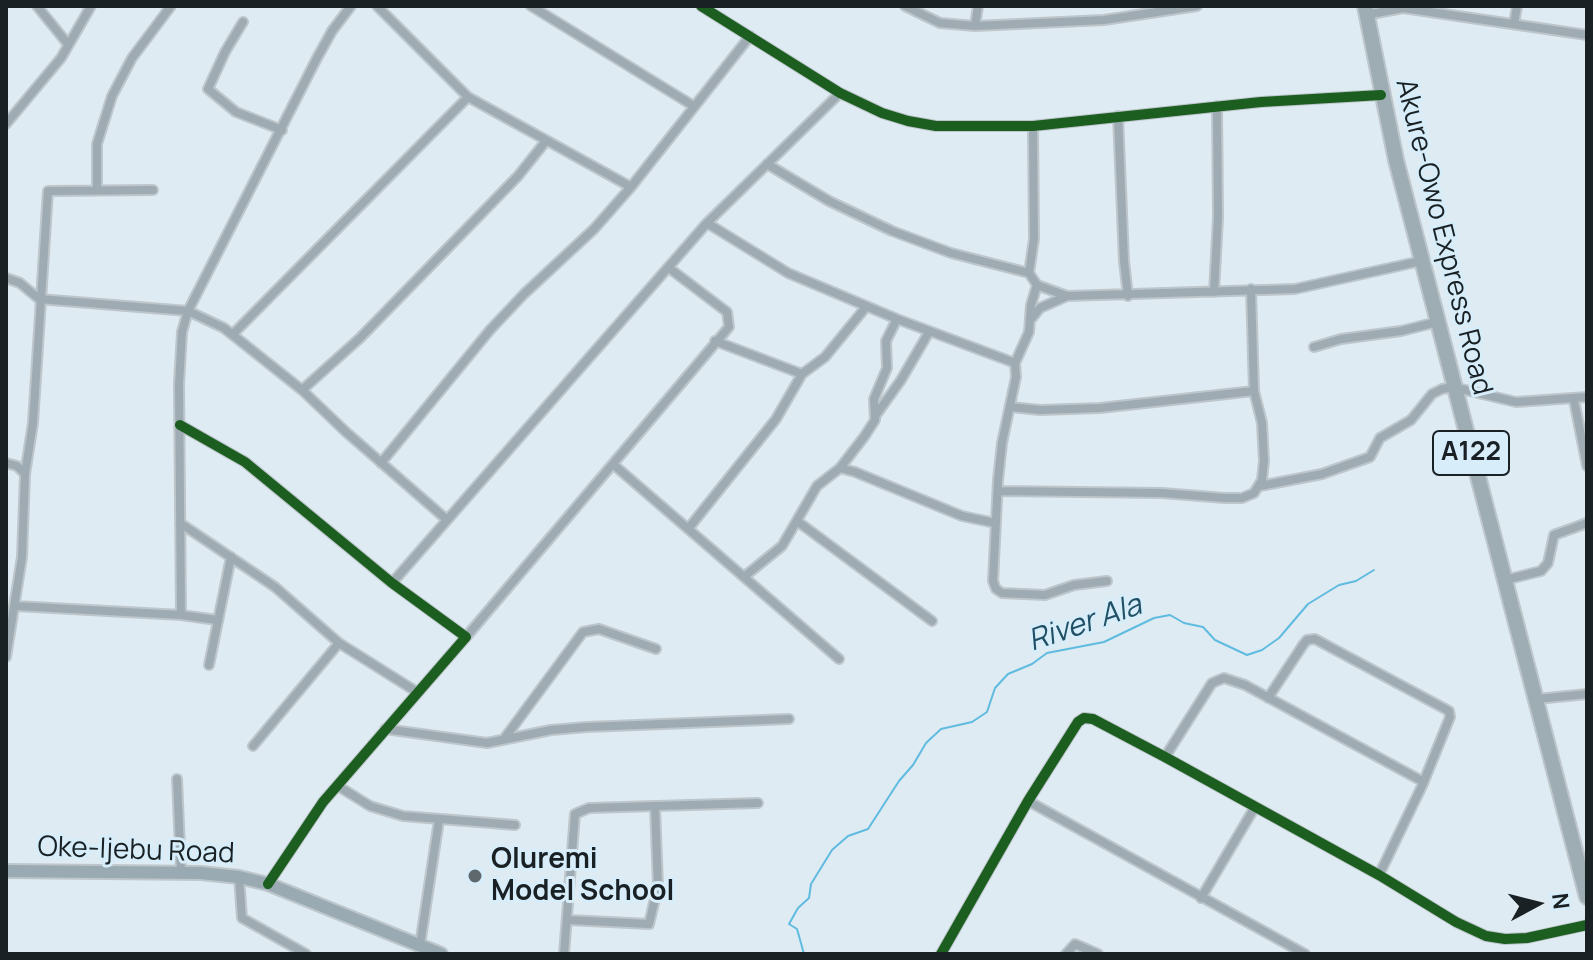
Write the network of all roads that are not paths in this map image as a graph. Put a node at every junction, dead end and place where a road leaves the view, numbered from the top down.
1 (37, 6) edge
2 (91, 6) edge
3 (171, 6) edge
4 (351, 6) edge
5 (377, 6) edge
6 (531, 6) edge
7 (701, 6) edge
8 (905, 6) edge
9 (978, 6) edge
10 (1197, 6) edge
11 (1517, 6) edge
12 (1403, 7) edge
13 (1366, 10) edge
14 (243, 22) dead end
15 (1514, 24) junction
16 (975, 26) junction
17 (1587, 35) edge
18 (750, 36) junction
19 (67, 43) junction
20 (840, 93) junction
21 (1381, 95) junction
22 (468, 97) junction
23 (692, 105) junction
24 (1217, 106) junction
25 (1118, 116) junction
26 (6, 124) edge
27 (1033, 126) junction
28 (282, 130) junction
29 (546, 141) junction
30 (767, 164) junction
31 (631, 187) junction
32 (97, 190) junction
33 (153, 190) dead end
34 (707, 223) junction
35 (1421, 261) junction
36 (669, 268) junction
37 (1029, 273) junction
38 (6, 278) edge
39 (1037, 285) junction
40 (1251, 289) junction
41 (1214, 292) junction
42 (1067, 296) junction
43 (1128, 296) junction
44 (39, 299) junction
45 (866, 307) junction
46 (188, 311) junction
47 (897, 319) junction
48 (1031, 319) junction
49 (1437, 322) junction
50 (929, 332) junction
51 (234, 333) junction
52 (715, 341) junction
53 (1314, 347) dead end
54 (1015, 363) junction
55 (802, 374) junction
56 (1453, 387) junction
57 (302, 390) junction
58 (1254, 391) junction
59 (1587, 397) edge
60 (1574, 400) junction
61 (1011, 407) junction
62 (875, 416) junction
63 (180, 425) junction
64 (6, 463) edge
65 (381, 463) junction
66 (614, 465) junction
67 (1587, 466) edge
68 (840, 468) junction
69 (25, 474) junction
70 (1260, 486) junction
71 (999, 491) junction
72 (446, 519) junction
73 (797, 521) junction
74 (180, 523) junction
75 (995, 523) junction
76 (1587, 523) edge
77 (688, 529) junction
78 (231, 557) junction
79 (745, 576) junction
80 (1505, 580) junction
81 (1107, 581) dead end
82 (392, 583) junction
83 (16, 606) junction
84 (181, 615) junction
85 (217, 620) junction
86 (932, 621) dead end
87 (466, 637) junction
88 (339, 643) junction
89 (656, 649) dead end
90 (6, 657) edge
91 (839, 659) dead end
92 (209, 665) dead end
93 (417, 692) junction
94 (1587, 694) edge
95 (1268, 698) junction
96 (1537, 699) junction
97 (789, 719) dead end
98 (385, 729) junction
99 (504, 739) junction
100 (253, 746) dead end
101 (1165, 757) junction
102 (177, 779) dead end
103 (1422, 781) junction
104 (338, 786) junction
105 (1028, 801) junction
106 (758, 803) dead end
107 (655, 807) junction
108 (1255, 807) junction
109 (439, 820) junction
110 (515, 825) dead end
111 (6, 871) edge
112 (181, 872) junction
113 (1379, 875) junction
114 (239, 877) junction
115 (268, 884) junction
116 (1587, 897) edge
117 (1201, 898) junction
118 (569, 920) junction
119 (1587, 925) edge
120 (1286, 944) junction
121 (420, 945) junction
122 (306, 954) edge
123 (441, 954) edge
124 (564, 954) edge
125 (941, 954) edge
126 (1066, 954) edge
127 (1098, 954) edge
128 (1281, 954) edge
129 (1305, 954) edge

1 - 19 street
2 - 19 street
3 - 32 street
4 - 28 street
5 - 22 street
6 - 23 street
7 - 18 street
8 - 16 street
9 - 16 street
10 - 16 street
11 - 15 street
12 - 13 street
12 - 15 street
13 - 21 highway, Akure-Owo Express Road / A122
14 - 28 street
15 - 17 street
18 - 20 street
18 - 23 street
19 - 26 street
20 - 27 street
20 - 30 street
21 - 24 street
21 - 35 highway, Akure-Owo Express Road / A122
22 - 29 street
22 - 51 street
23 - 31 street
24 - 25 street
24 - 41 street
25 - 27 street
25 - 43 street
27 - 37 street
28 - 46 street
29 - 31 street
29 - 57 street
30 - 34 street
30 - 37 street
31 - 65 street
32 - 33 street
32 - 44 street
34 - 36 street
34 - 45 street
35 - 40 street
35 - 49 highway, Akure-Owo Express Road / A122
36 - 52 street
36 - 72 street
37 - 39 street
38 - 44 street
39 - 42 street
39 - 48 street
40 - 41 street
40 - 58 street
41 - 43 street
42 - 43 street
42 - 48 street
44 - 46 street
44 - 69 street
45 - 47 street
45 - 55 street
46 - 51 street
46 - 63 street
47 - 50 street
47 - 62 street
48 - 54 street
49 - 53 street
49 - 56 highway, Akure-Owo Express Road / A122
50 - 54 street
50 - 62 street
51 - 57 street
52 - 55 street
52 - 66 street
54 - 61 street
55 - 77 street
56 - 60 street
56 - 70 street
56 - 80 highway, Akure-Owo Express Road / A122
57 - 65 street
58 - 61 street
58 - 70 street
59 - 60 street
60 - 67 street
61 - 71 street
62 - 68 street
63 - 74 street
63 - 82 street
64 - 69 street
65 - 72 street
66 - 77 street
66 - 87 street
68 - 73 street
68 - 75 street
69 - 83 street
70 - 71 street
71 - 75 street
72 - 82 street
73 - 79 street
73 - 86 street
74 - 78 street
74 - 84 street
75 - 81 street
76 - 80 street
77 - 79 street
78 - 85 street
78 - 88 street
79 - 91 street
80 - 96 highway, Akure-Owo Express Road / A122
82 - 87 street
83 - 84 street
83 - 90 street
84 - 85 street
85 - 92 street
87 - 93 street
88 - 93 street
88 - 100 street
89 - 99 street
93 - 98 street
94 - 96 street
95 - 101 street
95 - 103 street
95 - 103 street
96 - 116 highway, Akure-Owo Express Road / A122
97 - 99 street
98 - 99 street
98 - 104 street
101 - 105 street
101 - 108 street
102 - 112 street
103 - 113 street
104 - 109 street
104 - 115 street
105 - 117 street
105 - 125 street
106 - 107 street
107 - 118 street
107 - 118 street
108 - 113 street
108 - 117 street
109 - 110 street
109 - 121 street
111 - 112 main road, Oke-Ijebu Road
112 - 114 main road, Oke-Ijebu Road
113 - 119 street
114 - 115 main road, Oke-Ijebu Road
114 - 122 street
115 - 121 main road, Oke-Ijebu Road
117 - 120 street
118 - 124 street
120 - 128 street
120 - 129 street
121 - 123 main road, Oke-Ijebu Road
126 - 127 street

